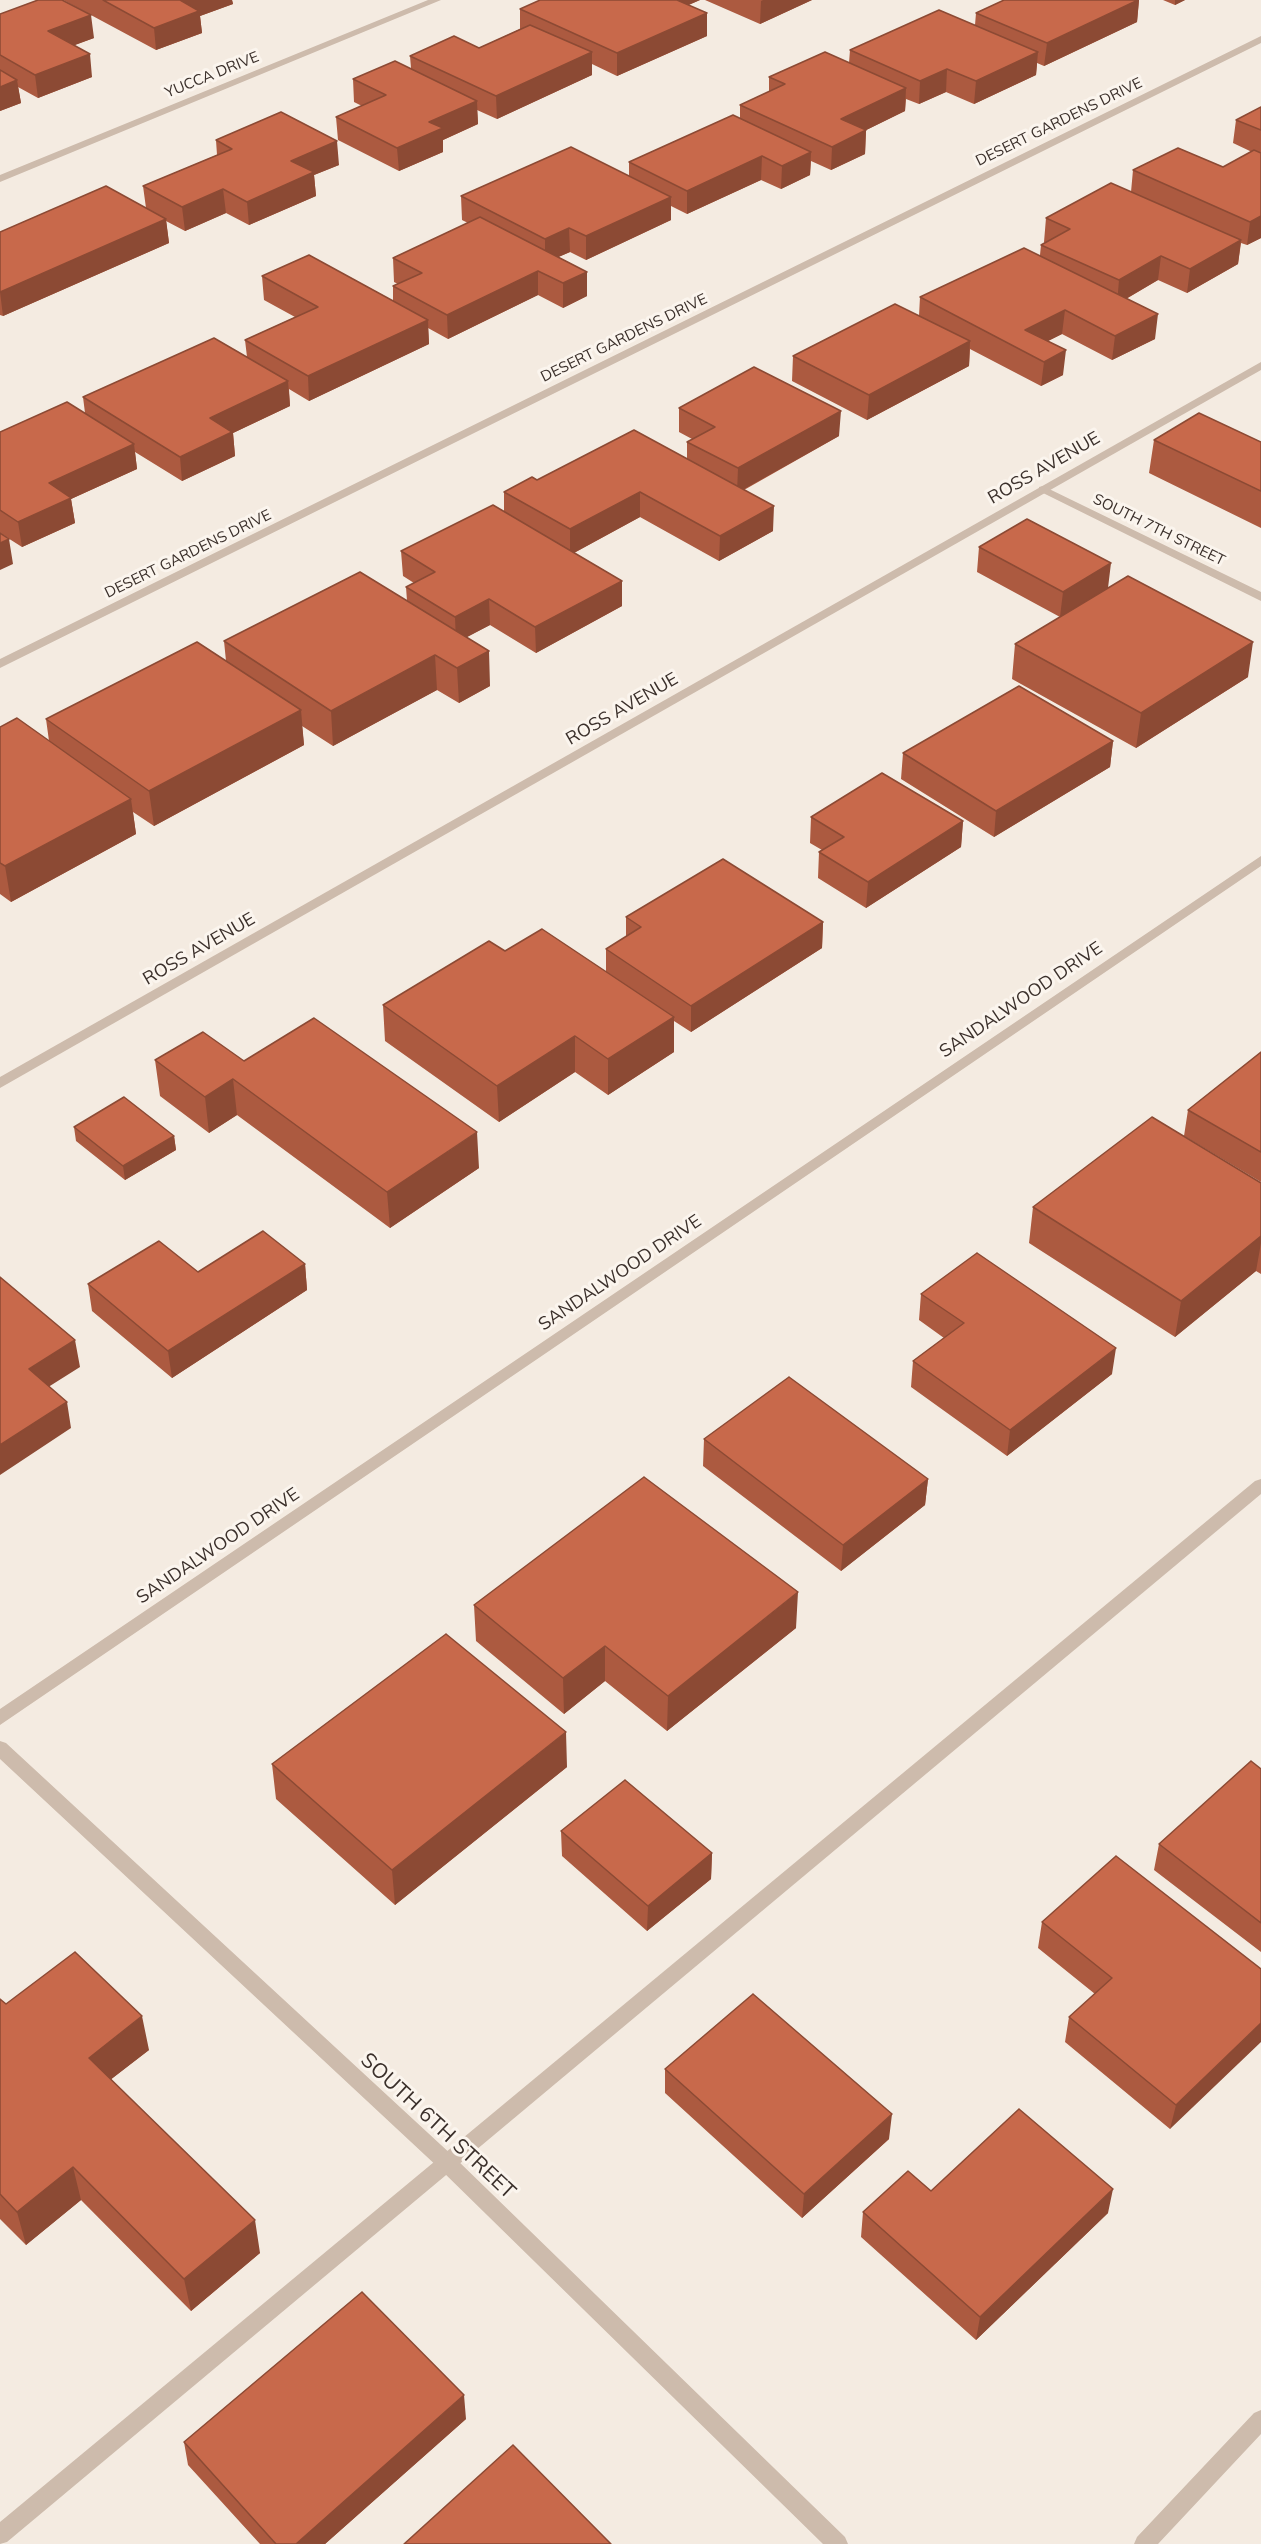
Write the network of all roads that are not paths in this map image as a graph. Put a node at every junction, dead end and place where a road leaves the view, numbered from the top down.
1 (436, 0) edge
2 (1261, 39) edge
3 (0, 179) edge
4 (1261, 365) edge
5 (1043, 489) junction
6 (1261, 597) edge
7 (0, 664) edge
8 (1261, 860) edge
9 (0, 1083) edge
10 (1261, 1485) edge
11 (0, 1718) edge
12 (0, 1748) edge
13 (447, 2163) junction
14 (1261, 2421) edge
15 (0, 2535) edge
16 (838, 2544) edge
17 (1144, 2544) edge

1 - 3 street, YUCCA DRIVE
2 - 7 street, DESERT GARDENS DRIVE
4 - 5 street, ROSS AVENUE
5 - 6 street, SOUTH 7TH STREET
5 - 9 street, ROSS AVENUE
8 - 11 street, SANDALWOOD DRIVE
10 - 13 street
12 - 13 street, SOUTH 6TH STREET
13 - 15 street
13 - 16 street, SOUTH 6TH STREET
14 - 17 street

